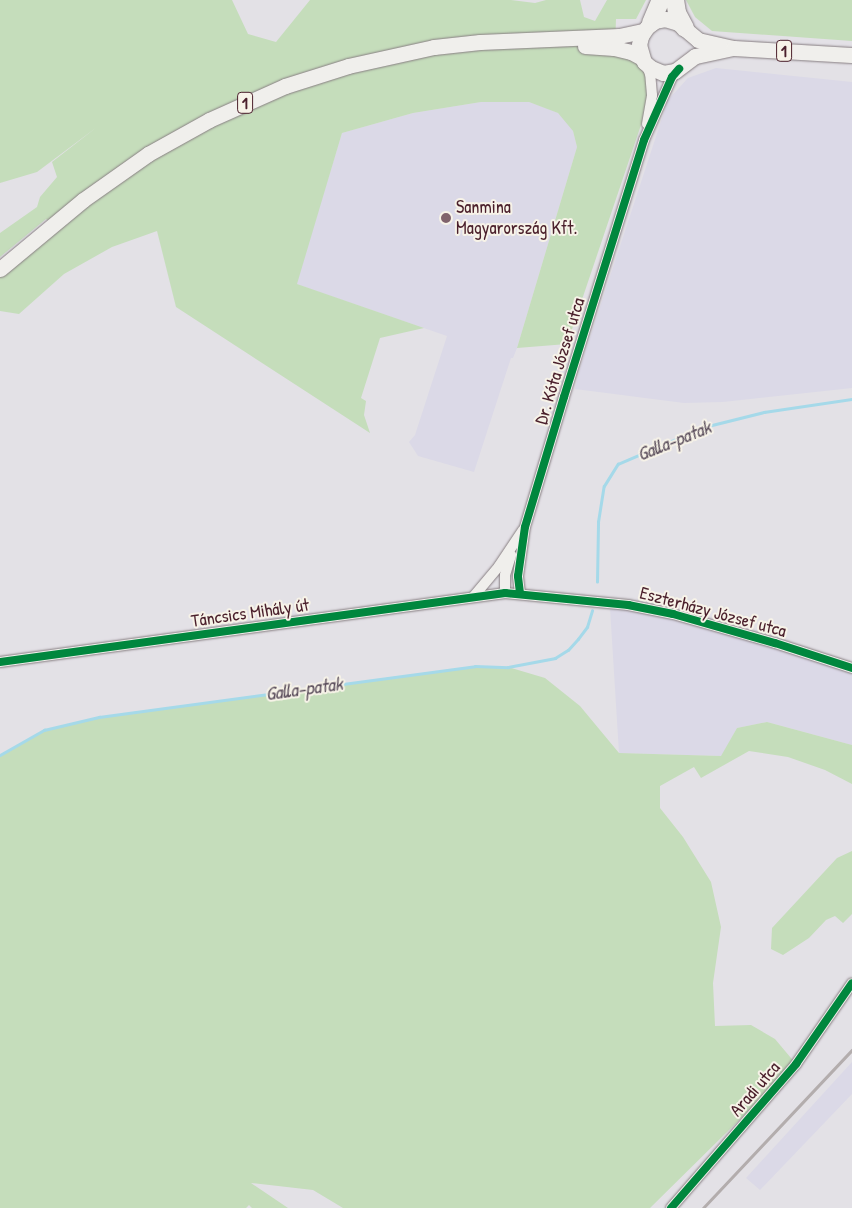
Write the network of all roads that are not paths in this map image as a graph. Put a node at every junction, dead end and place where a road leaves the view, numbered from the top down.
1 (661, 0) edge
2 (675, 0) edge
3 (647, 27) junction
4 (685, 28) junction
5 (534, 41) junction
6 (733, 48) junction
7 (852, 55) edge
8 (644, 62) junction
9 (683, 65) junction
10 (644, 140) junction
11 (0, 269) edge
12 (525, 527) junction
13 (514, 544) junction
14 (504, 593) junction
15 (520, 593) junction
16 (474, 596) junction
17 (0, 662) edge
18 (852, 668) edge
19 (852, 983) edge
20 (671, 1208) edge

1 - 3 highway
2 - 4 highway
3 - 4 main road, 1
3 - 5 main road, 1
3 - 8 main road
4 - 6 main road, 1
4 - 9 main road
5 - 8 main road, 1
5 - 11 main road, 1
6 - 7 main road, 1
6 - 9 main road, 1
8 - 9 main road, 1
8 - 10 street
9 - 10 street
10 - 12 street, Dr. Kóta József utca
12 - 13 street, Dr. Kóta József utca
12 - 15 street, Dr. Kóta József utca
13 - 14 street, Dr. Kóta József utca
13 - 16 street, Dr. Kóta József utca
14 - 15 street, Eszterházy József utca
14 - 16 street, Táncsics Mihály út
15 - 18 street, Eszterházy József utca
16 - 17 street, Táncsics Mihály út
19 - 20 street, Aradi utca

